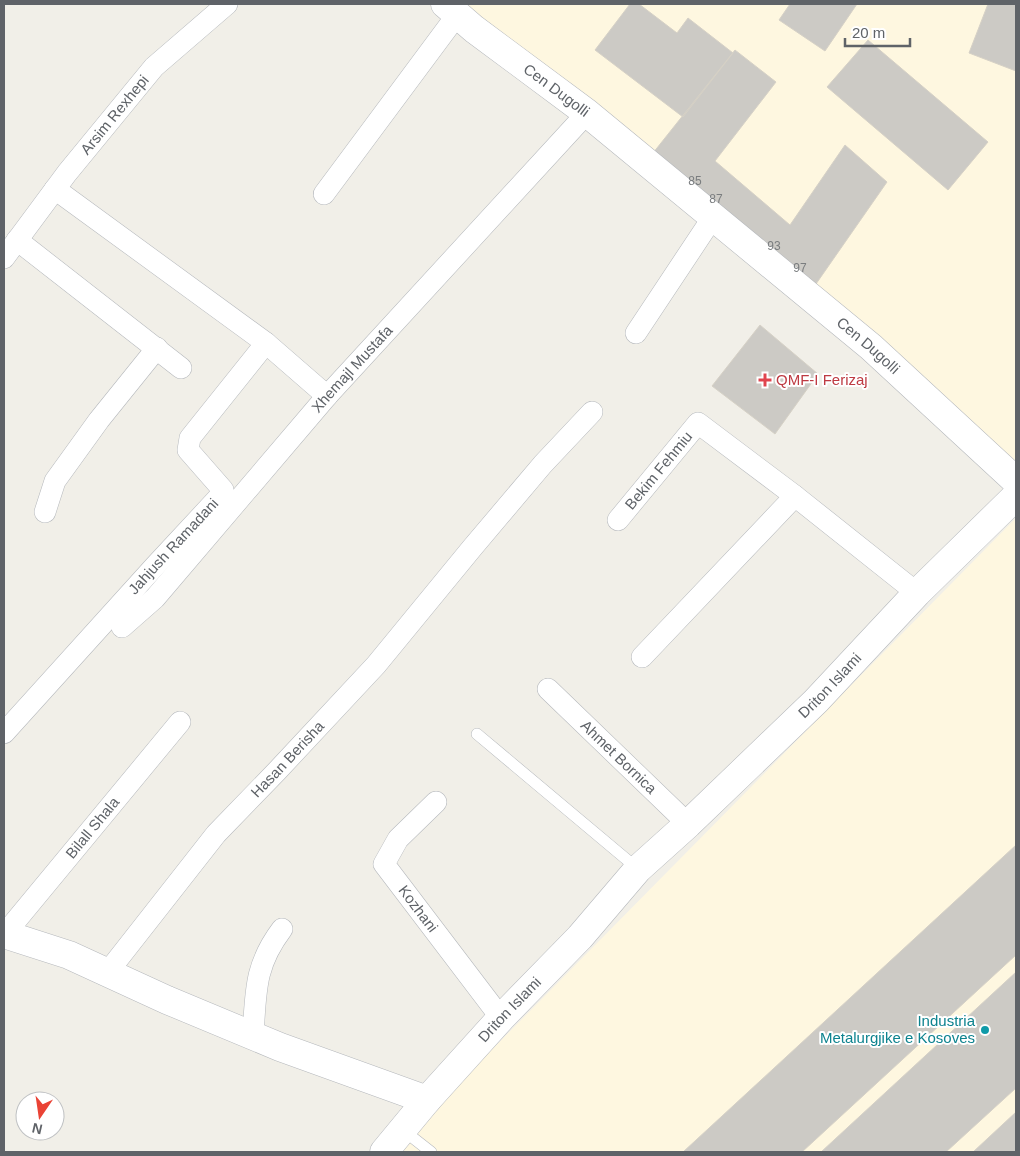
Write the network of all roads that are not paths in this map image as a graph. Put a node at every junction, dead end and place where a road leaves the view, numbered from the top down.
1 (227, 4) edge
2 (451, 9) edge
3 (587, 113) junction
4 (55, 189) junction
5 (324, 194) dead end
6 (713, 216) junction
7 (8, 252) edge
8 (636, 333) dead end
9 (266, 343) junction
10 (158, 348) junction
11 (181, 368) dead end
12 (327, 396) junction
13 (592, 412) dead end
14 (1016, 481) edge
15 (795, 496) junction
16 (1016, 496) edge
17 (45, 512) dead end
18 (618, 520) dead end
19 (917, 593) junction
20 (122, 627) dead end
21 (642, 657) dead end
22 (548, 689) dead end
23 (180, 722) dead end
24 (4, 733) edge
25 (477, 734) dead end
26 (436, 802) dead end
27 (688, 824) junction
28 (638, 870) junction
29 (282, 929) dead end
30 (4, 935) edge
31 (107, 973) junction
32 (501, 1018) junction
33 (253, 1036) junction
34 (428, 1100) junction
35 (403, 1130) junction
36 (384, 1152) edge
37 (431, 1152) edge

1 - 4 street, Arsim Rexhepi
2 - 3 street, Cen Dugolli
2 - 5 street
3 - 6 street, Cen Dugolli
3 - 12 street, Xhemajl Mustafa
4 - 7 street, Arsim Rexhepi
4 - 9 street
6 - 8 street
6 - 14 street, Cen Dugolli
7 - 10 street, Arsim Rexhepi
9 - 12 street
9 - 24 street, Jahjush Ramadani
10 - 11 street, Arsim Rexhepi
10 - 17 street
12 - 20 street, Xhemajl Mustafa
13 - 31 street, Hasan Berisha
15 - 18 street, Bekim Fehmiu
15 - 19 street, Bekim Fehmiu
15 - 21 street
16 - 19 street, Driton Islami
19 - 27 street, Driton Islami
22 - 27 street, Ahmet Bornica
23 - 30 street, Bilall Shala
25 - 28 lane
26 - 32 street, Kozhani
27 - 28 street, Driton Islami
28 - 32 street, Driton Islami
29 - 33 street
30 - 31 street, Bilall Shala
31 - 33 street, Bilall Shala
32 - 34 street, Driton Islami
33 - 34 street, Bilall Shala
34 - 35 street, Driton Islami
35 - 36 street, Driton Islami
35 - 37 lane

